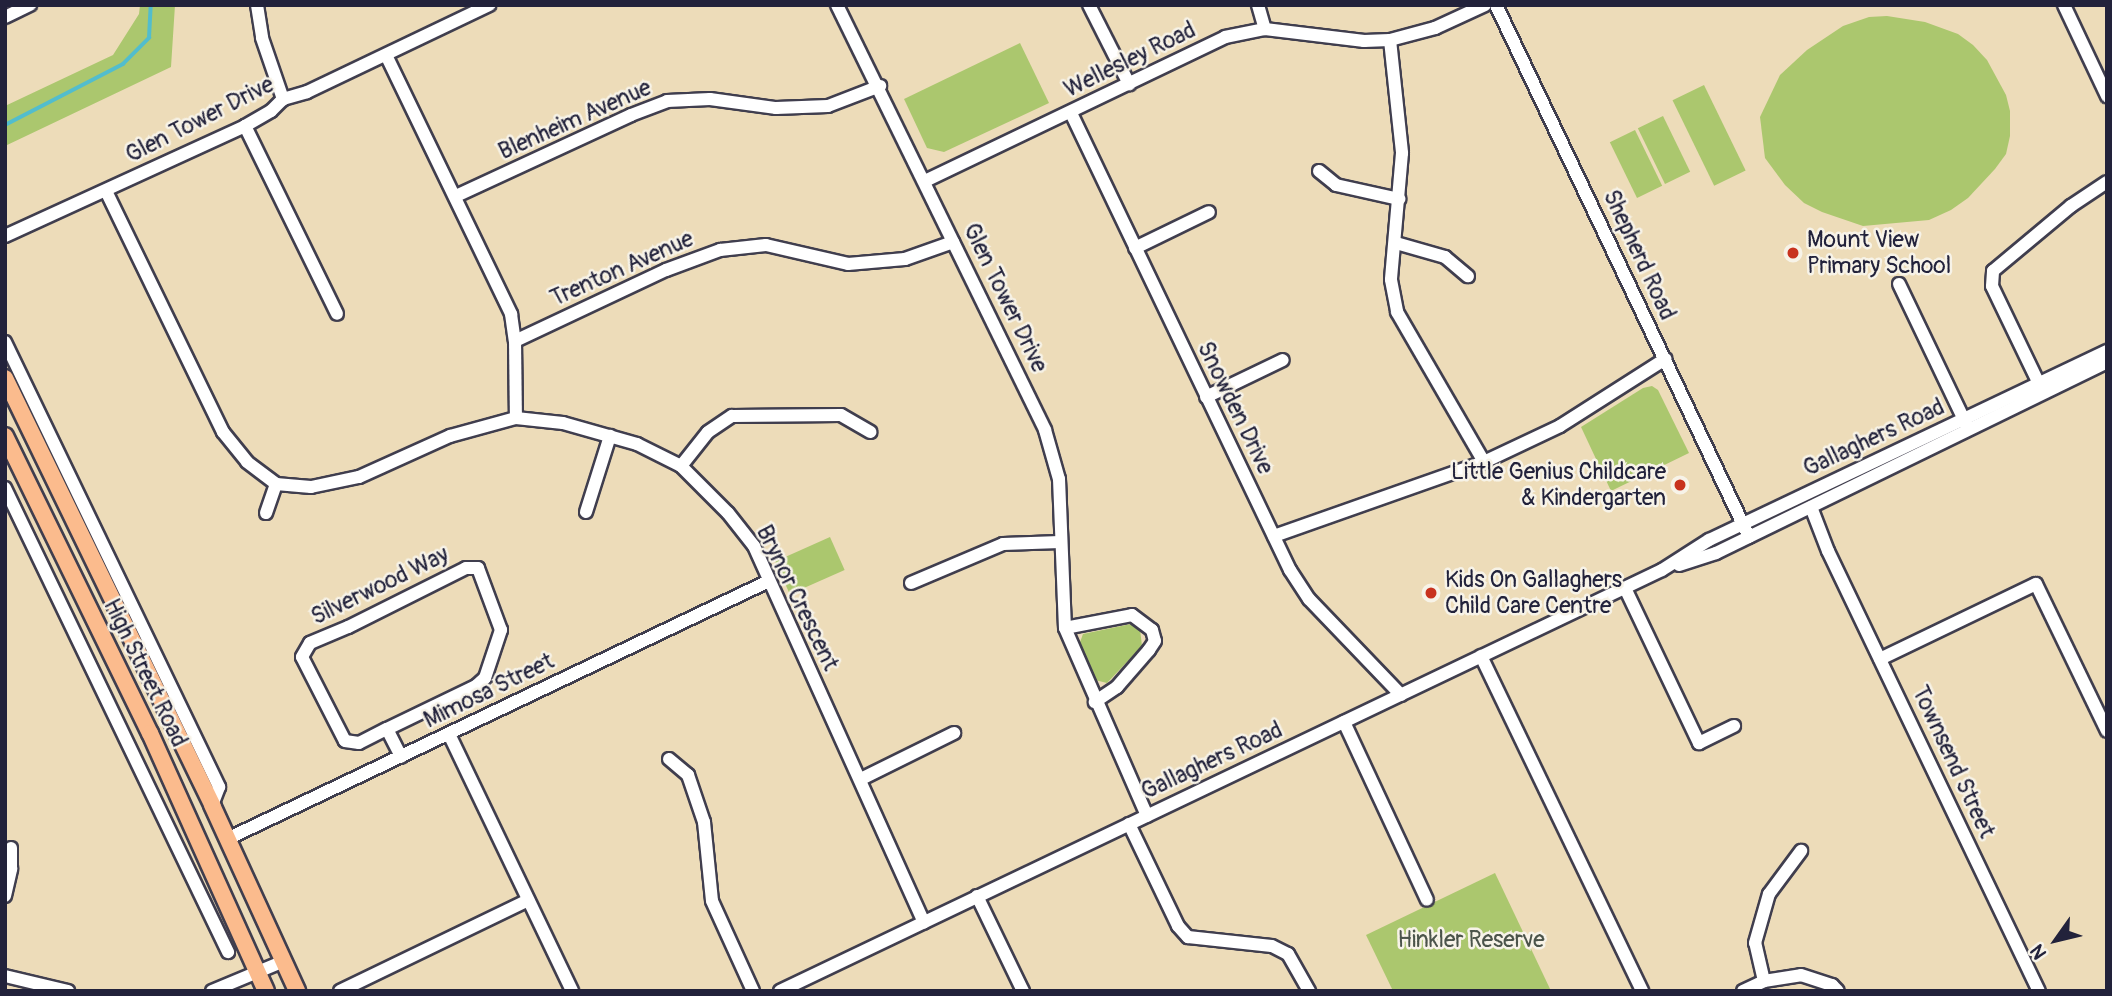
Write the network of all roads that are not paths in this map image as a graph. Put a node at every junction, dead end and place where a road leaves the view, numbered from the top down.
1 (30, 5) edge
2 (257, 5) edge
3 (489, 5) edge
4 (837, 5) edge
5 (1088, 5) edge
6 (1258, 5) edge
7 (1485, 5) edge
8 (1496, 5) edge
9 (2064, 5) edge
10 (5, 17) edge
11 (1265, 29) junction
12 (1390, 40) junction
13 (386, 55) junction
14 (1129, 85) junction
15 (880, 86) junction
16 (2107, 96) edge
17 (283, 99) junction
18 (1070, 113) junction
19 (245, 125) junction
20 (1319, 171) dead end
21 (925, 181) junction
22 (2107, 182) edge
23 (106, 191) junction
24 (456, 197) junction
25 (1399, 199) junction
26 (1209, 212) dead end
27 (5, 236) edge
28 (953, 242) junction
29 (1396, 243) junction
30 (1135, 248) junction
31 (1468, 276) dead end
32 (1899, 284) dead end
33 (337, 313) dead end
34 (515, 341) junction
35 (5, 342) edge
36 (2107, 351) edge
37 (1665, 359) junction
38 (1283, 360) dead end
39 (2107, 362) edge
40 (5, 378) edge
41 (2042, 388) junction
42 (1206, 397) junction
43 (516, 418) junction
44 (1967, 424) junction
45 (870, 432) dead end
46 (5, 436) edge
47 (610, 436) junction
48 (1484, 462) junction
49 (681, 466) junction
50 (276, 484) junction
51 (5, 488) edge
52 (1808, 508) junction
53 (586, 512) dead end
54 (266, 513) dead end
55 (1742, 524) junction
56 (1273, 536) junction
57 (1749, 537) junction
58 (1060, 542) junction
59 (1701, 552) junction
60 (769, 581) junction
61 (911, 583) dead end
62 (1625, 588) junction
63 (1065, 628) junction
64 (1481, 656) junction
65 (1880, 659) junction
66 (1401, 695) junction
67 (1095, 702) junction
68 (1344, 722) junction
69 (1734, 726) dead end
70 (387, 729) junction
71 (2107, 731) edge
72 (954, 733) dead end
73 (449, 734) junction
74 (401, 757) junction
75 (668, 759) dead end
76 (861, 779) junction
77 (212, 805) junction
78 (1147, 816) junction
79 (1129, 824) junction
80 (227, 839) junction
81 (11, 848) dead end
82 (1801, 851) dead end
83 (5, 896) edge
84 (977, 897) junction
85 (528, 900) junction
86 (1427, 900) dead end
87 (264, 916) junction
88 (924, 922) junction
89 (239, 931) junction
90 (219, 933) junction
91 (228, 952) dead end
92 (284, 961) junction
93 (257, 974) junction
94 (1764, 981) junction
95 (11, 982) edge
96 (68, 991) edge
97 (212, 991) edge
98 (265, 991) edge
99 (297, 991) edge
100 (340, 991) edge
101 (572, 991) edge
102 (753, 991) edge
103 (780, 991) edge
104 (1023, 991) edge
105 (1309, 991) edge
106 (1642, 991) edge
107 (1743, 991) edge
108 (1838, 991) edge
109 (2039, 991) edge

1 - 10 street
2 - 17 street
3 - 13 street, Glen Tower Drive
4 - 15 street, Glen Tower Drive
5 - 14 street
6 - 11 street
7 - 12 street, Wellesley Road
8 - 37 street, Shepherd Road
9 - 16 street
11 - 12 street, Wellesley Road
11 - 14 street, Wellesley Road
12 - 25 street
13 - 17 street, Glen Tower Drive
13 - 24 street
14 - 18 street, Wellesley Road
15 - 21 street, Glen Tower Drive
15 - 24 street, Blenheim Avenue
17 - 19 street, Glen Tower Drive
18 - 21 street, Wellesley Road
18 - 30 street, Snowden Drive
19 - 23 street, Glen Tower Drive
19 - 33 street
20 - 25 street
21 - 28 street, Glen Tower Drive
22 - 41 street
23 - 27 street, Glen Tower Drive
23 - 50 street
24 - 34 street
25 - 29 street
26 - 30 street
28 - 34 street, Trenton Avenue
28 - 58 street, Glen Tower Drive
29 - 31 street
29 - 48 street
30 - 42 street, Snowden Drive
32 - 44 street
34 - 43 street
35 - 77 street, High Street Road
36 - 41 street, Gallaghers Road
37 - 48 street
37 - 55 street, Shepherd Road
38 - 42 street
39 - 41 street, Gallaghers Road
40 - 77 main road, High Street Road
41 - 44 street, Gallaghers Road
42 - 56 street, Snowden Drive
43 - 47 street, Brynor Crescent
43 - 50 street, Brynor Crescent
44 - 52 street, Gallaghers Road
44 - 55 street, Gallaghers Road
45 - 49 street
46 - 89 main road, High Street Road
47 - 49 street, Brynor Crescent
47 - 53 street
48 - 56 street
49 - 60 street, Brynor Crescent
50 - 54 street
51 - 90 street, High Street Road
52 - 57 street, Gallaghers Road
52 - 65 street, Townsend Street
55 - 57 street, Shepherd Road
55 - 59 street, Gallaghers Road
56 - 66 street, Snowden Drive
57 - 59 street, Gallaghers Road
58 - 61 street
58 - 63 street, Glen Tower Drive
59 - 62 street, Gallaghers Road
60 - 73 street, Mimosa Street
60 - 76 street, Brynor Crescent
62 - 64 street, Gallaghers Road
62 - 69 street
63 - 67 street, Glen Tower Drive
63 - 67 street
64 - 66 street, Gallaghers Road
64 - 106 street
65 - 71 street
65 - 109 street, Townsend Street
66 - 68 street, Gallaghers Road
67 - 78 street, Glen Tower Drive
68 - 78 street, Gallaghers Road
68 - 86 street
70 - 70 street, Silverwood Way
70 - 74 street
72 - 76 street
73 - 74 street, Mimosa Street
73 - 85 street
74 - 80 street, Mimosa Street
75 - 102 street
76 - 88 street, Brynor Crescent
77 - 80 main road, High Street Road
78 - 79 street, Gallaghers Road
79 - 84 street, Gallaghers Road
79 - 105 street
80 - 87 main road, High Street Road
81 - 83 street
82 - 94 street
84 - 88 street, Gallaghers Road
84 - 104 street
85 - 100 street
85 - 101 street
87 - 89 main road
87 - 92 main road, High Street Road
88 - 103 street, Gallaghers Road
89 - 90 street
89 - 93 main road, High Street Road
90 - 91 street, High Street Road
92 - 93 street
92 - 99 main road, High Street Road
93 - 97 street
93 - 98 main road, High Street Road
94 - 107 street
94 - 108 street
95 - 96 street

